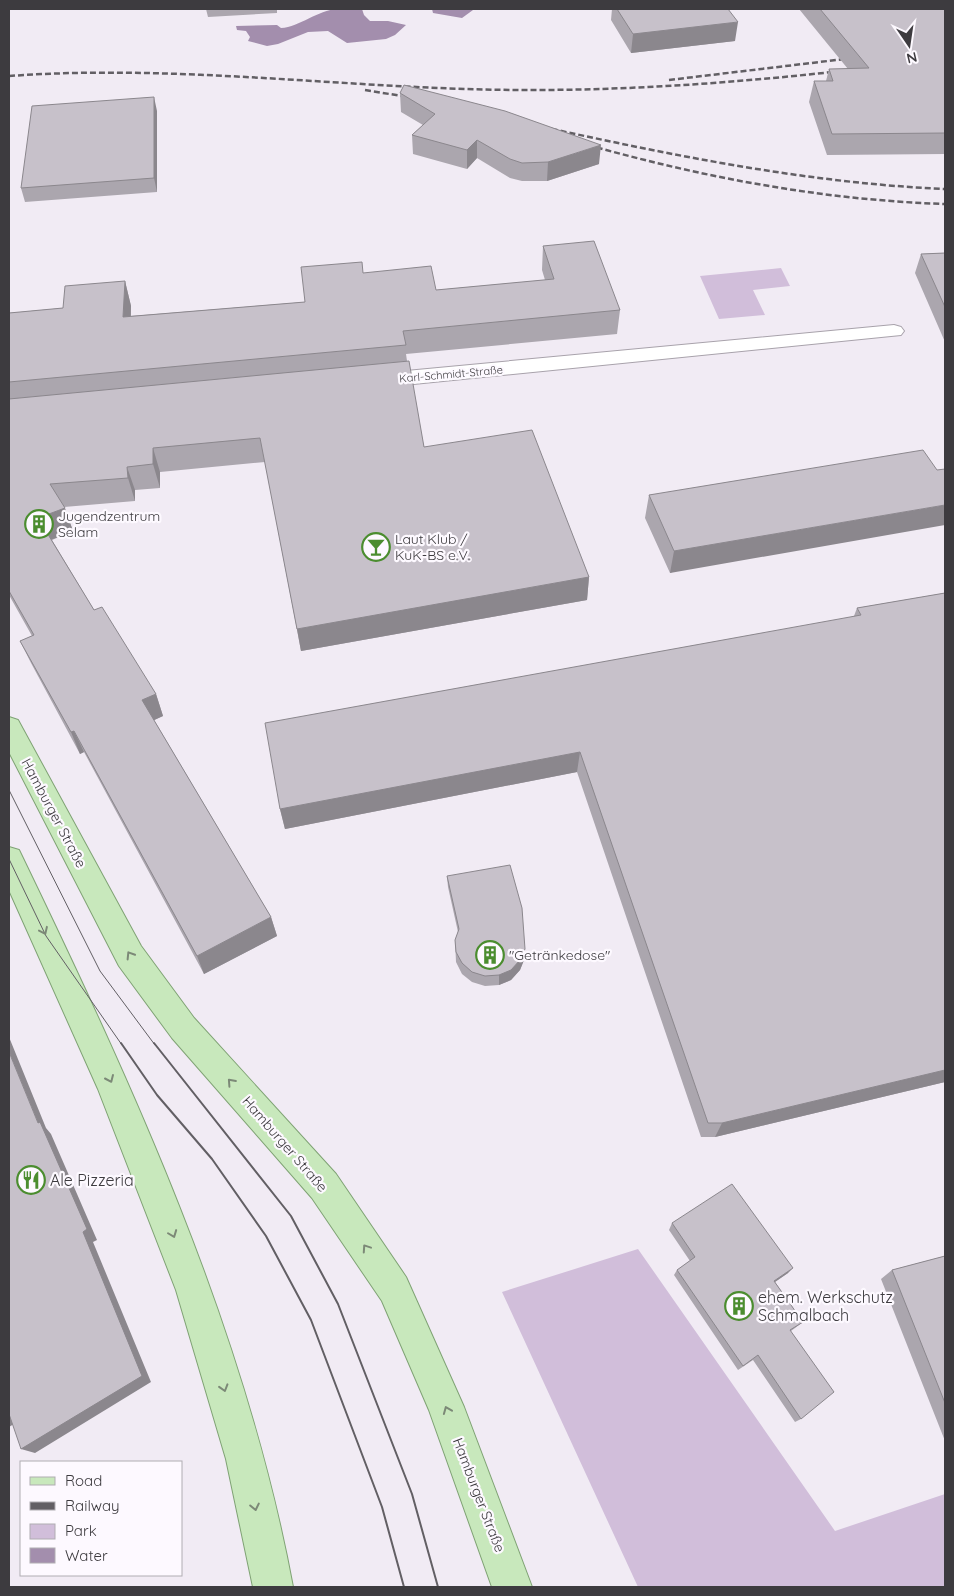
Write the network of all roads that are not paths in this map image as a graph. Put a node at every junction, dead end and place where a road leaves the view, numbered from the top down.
1 (894, 331) dead end
2 (353, 383) edge
3 (9, 727) edge
4 (9, 859) edge
5 (273, 1587) edge
6 (512, 1587) edge

1 - 2 street, Karl-Schmidt-Straße
6 -> 3 main road, Hamburger Straße
4 -> 5 main road

